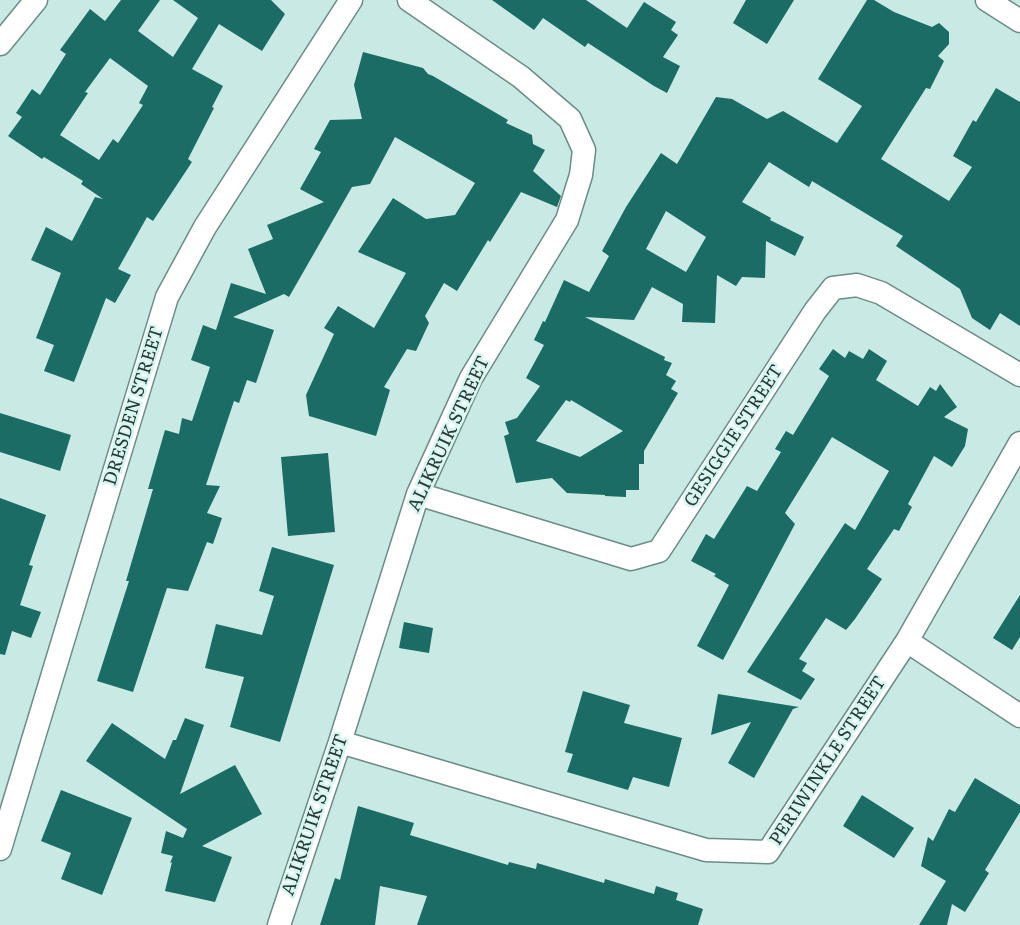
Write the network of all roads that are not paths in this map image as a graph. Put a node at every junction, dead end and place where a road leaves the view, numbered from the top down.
1 (36, 0) edge
2 (350, 0) edge
3 (409, 0) edge
4 (987, 0) edge
5 (1020, 20) edge
6 (0, 44) edge
7 (1020, 375) edge
8 (1020, 443) edge
9 (418, 494) junction
10 (907, 641) junction
11 (1020, 716) edge
12 (340, 742) junction
13 (0, 849) edge
14 (278, 925) edge

1 - 6 street
2 - 13 street, DRESDEN STREET
3 - 9 street, ALIKRUIK STREET
4 - 5 street
7 - 9 street, GESIGGIE STREET
8 - 10 street, PERIWINKLE STREET
9 - 12 street, ALIKRUIK STREET
10 - 11 street
10 - 12 street, PERIWINKLE STREET
12 - 14 street, ALIKRUIK STREET

